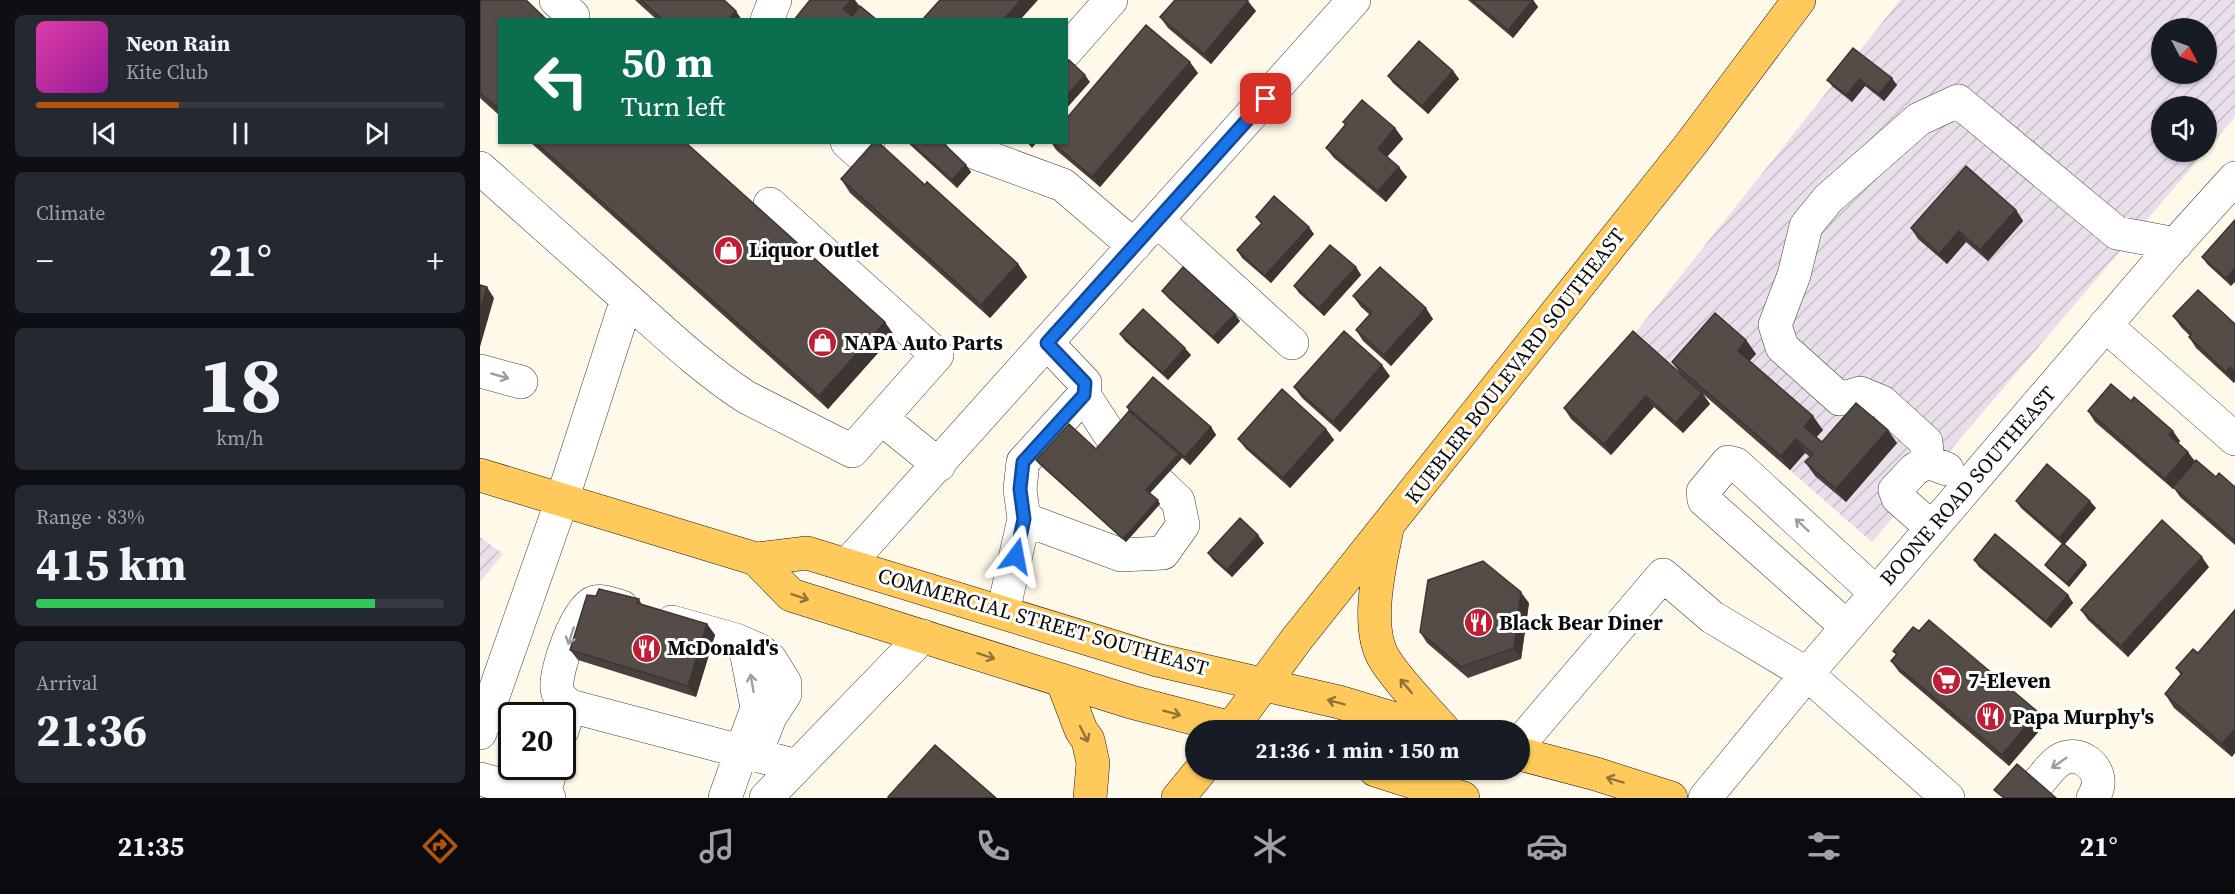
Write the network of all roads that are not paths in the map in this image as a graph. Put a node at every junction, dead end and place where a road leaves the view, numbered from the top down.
1 (775, 0) edge
2 (1111, 0) edge
3 (1354, 0) edge
4 (1799, 0) edge
5 (768, 18) edge
6 (1068, 49) edge
7 (849, 144) edge
8 (866, 144) edge
9 (975, 146) edge
10 (480, 168) edge
11 (2235, 178) edge
12 (770, 204) dead end
13 (1158, 220) junction
14 (2176, 244) junction
15 (1134, 246) junction
16 (627, 299) junction
17 (2106, 325) junction
18 (1047, 343) junction
19 (1292, 343) dead end
20 (480, 371) edge
21 (520, 382) dead end
22 (1084, 395) junction
23 (881, 418) junction
24 (2235, 439) edge
25 (1928, 462) junction
26 (939, 465) junction
27 (480, 475) edge
28 (1974, 479) junction
29 (562, 500) junction
30 (1024, 519) junction
31 (1387, 526) junction
32 (1932, 528) junction
33 (1831, 551) junction
34 (756, 559) junction
35 (848, 564) junction
36 (1800, 586) junction
37 (1876, 593) junction
38 (1003, 612) junction
39 (1847, 627) junction
40 (923, 636) junction
41 (1807, 674) junction
42 (489, 676) edge
43 (1062, 680) junction
44 (1265, 684) junction
45 (561, 702) edge
46 (1197, 720) edge
47 (1240, 720) edge
48 (1399, 720) edge
49 (1435, 720) edge
50 (576, 721) edge
51 (1530, 731) edge
52 (480, 733) edge
53 (748, 753) junction
54 (1530, 757) edge
55 (797, 766) junction
56 (480, 780) edge
57 (1193, 780) edge
58 (1392, 782) edge
59 (2037, 784) edge
60 (548, 787) edge
61 (1454, 796) edge
62 (724, 798) edge
63 (741, 798) edge
64 (766, 798) edge
65 (1090, 798) edge
66 (1178, 798) edge
67 (1671, 798) edge
68 (1705, 798) edge
69 (1948, 798) edge
70 (2093, 798) edge

1 - 5 street
2 - 6 street
3 - 13 street
4 - 31 main road, KUEBLER BOULEVARD SOUTHEAST
7 - 8 street
9 - 15 street
10 - 16 street
11 - 14 street, BOONE ROAD SOUTHEAST
12 - 23 street
13 - 15 street
13 - 19 street
14 - 17 street, BOONE ROAD SOUTHEAST
14 - 25 street
15 - 18 street
16 - 23 street
16 - 29 street
17 - 24 street
17 - 28 street, BOONE ROAD SOUTHEAST
18 - 22 street
18 - 26 street
20 -> 21 street
22 - 30 street
22 - 30 street
23 - 26 street
25 - 28 street
25 - 32 street
26 - 35 street
27 - 29 main road, COMMERCIAL STREET SOUTHEAST
28 - 32 street, BOONE ROAD SOUTHEAST
29 - 34 main road, COMMERCIAL STREET SOUTHEAST
29 - 42 street
30 - 38 street
31 - 44 main road, KUEBLER BOULEVARD SOUTHEAST
49 -> 31 main road
32 - 37 street, BOONE ROAD SOUTHEAST
33 - 36 street
33 -> 36 street
33 - 37 street
34 - 35 main road, COMMERCIAL STREET SOUTHEAST
34 -> 40 main road, COMMERCIAL STREET SOUTHEAST
35 - 38 main road, COMMERCIAL STREET SOUTHEAST
36 - 39 street
37 - 39 street, BOONE ROAD SOUTHEAST
38 - 44 main road, COMMERCIAL STREET SOUTHEAST
39 - 41 street, BOONE ROAD SOUTHEAST
40 -> 43 main road, COMMERCIAL STREET SOUTHEAST
40 - 55 street
41 - 51 street
41 - 68 street, BOONE ROAD SOUTHEAST
41 - 69 street
42 - 52 street
43 -> 46 main road, COMMERCIAL STREET SOUTHEAST
43 -> 65 main road
44 - 47 main road, KUEBLER BOULEVARD SOUTHEAST
48 -> 44 main road, COMMERCIAL STREET SOUTHEAST
53 -> 45 street
50 - 53 street
53 - 55 street
53 - 62 street
53 - 63 street
67 -> 54 main road
55 - 64 street
56 - 60 street
57 - 66 main road
58 - 61 main road
70 -> 59 street

